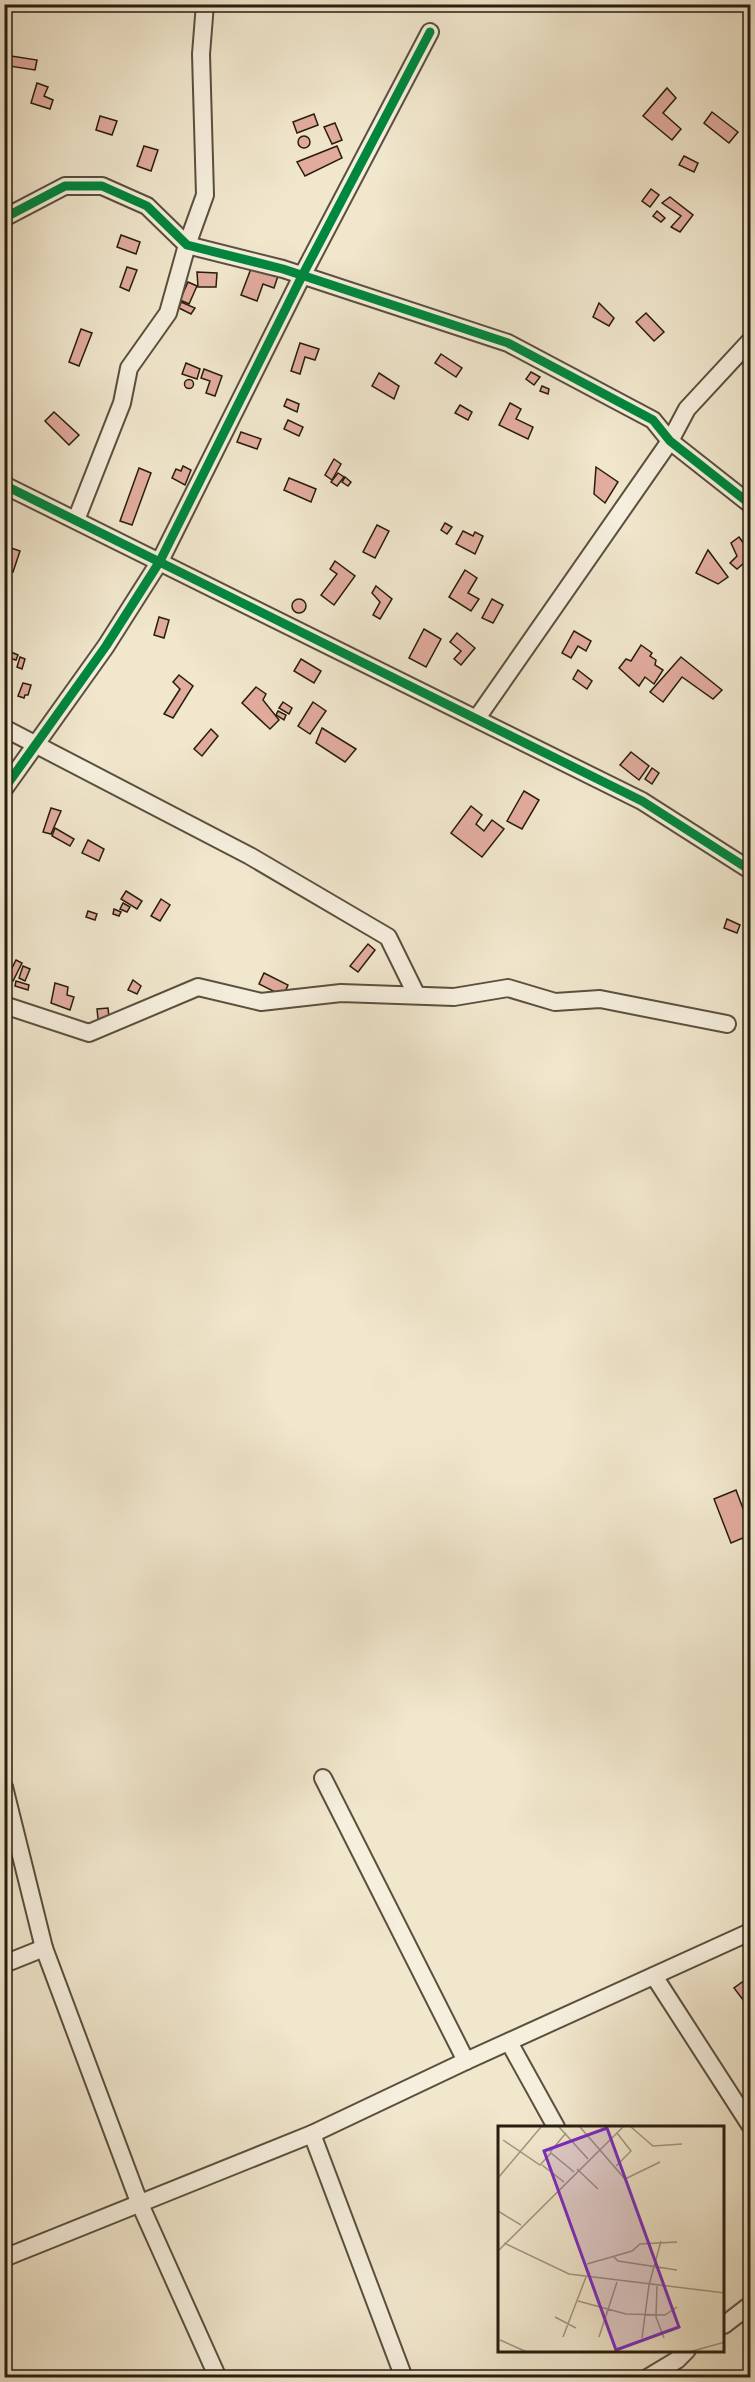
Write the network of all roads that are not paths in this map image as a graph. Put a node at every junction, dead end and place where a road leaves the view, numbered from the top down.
1 (205, 4) edge
2 (430, 32) dead end
3 (4, 218) edge
4 (188, 245) junction
5 (302, 276) junction
6 (750, 341) edge
7 (670, 441) junction
8 (4, 485) edge
9 (750, 504) edge
10 (76, 520) junction
11 (160, 561) junction
12 (477, 718) junction
13 (4, 728) edge
14 (36, 744) junction
15 (4, 789) edge
16 (750, 870) edge
17 (416, 994) junction
18 (4, 1005) edge
19 (727, 1024) dead end
20 (323, 1778) dead end
21 (4, 1787) edge
22 (750, 1932) edge
23 (44, 1948) junction
24 (4, 1964) edge
25 (654, 1976) junction
26 (509, 2042) junction
27 (466, 2061) junction
28 (750, 2125) edge
29 (555, 2126) edge
30 (312, 2134) junction
31 (138, 2202) junction
32 (4, 2258) edge
33 (750, 2305) edge
34 (725, 2324) edge
35 (685, 2352) edge
36 (218, 2378) edge
37 (404, 2378) edge
38 (647, 2378) edge

1 - 4 street
2 - 5 street
3 - 4 street
4 - 5 street
4 - 10 street
5 - 7 street
5 - 11 street
6 - 7 street
7 - 9 street
7 - 12 street
8 - 10 street
10 - 11 street
11 - 12 street
11 - 14 street
12 - 16 street
13 - 14 street
14 - 15 street
14 - 17 street
17 - 18 street
17 - 19 street
20 - 27 street
21 - 23 street
22 - 25 street
23 - 24 street
23 - 31 street
25 - 26 street
25 - 28 street
26 - 27 street
26 - 29 street
27 - 30 street
30 - 31 street
30 - 37 street
31 - 32 street
31 - 36 street
33 - 34 street
35 - 38 street

